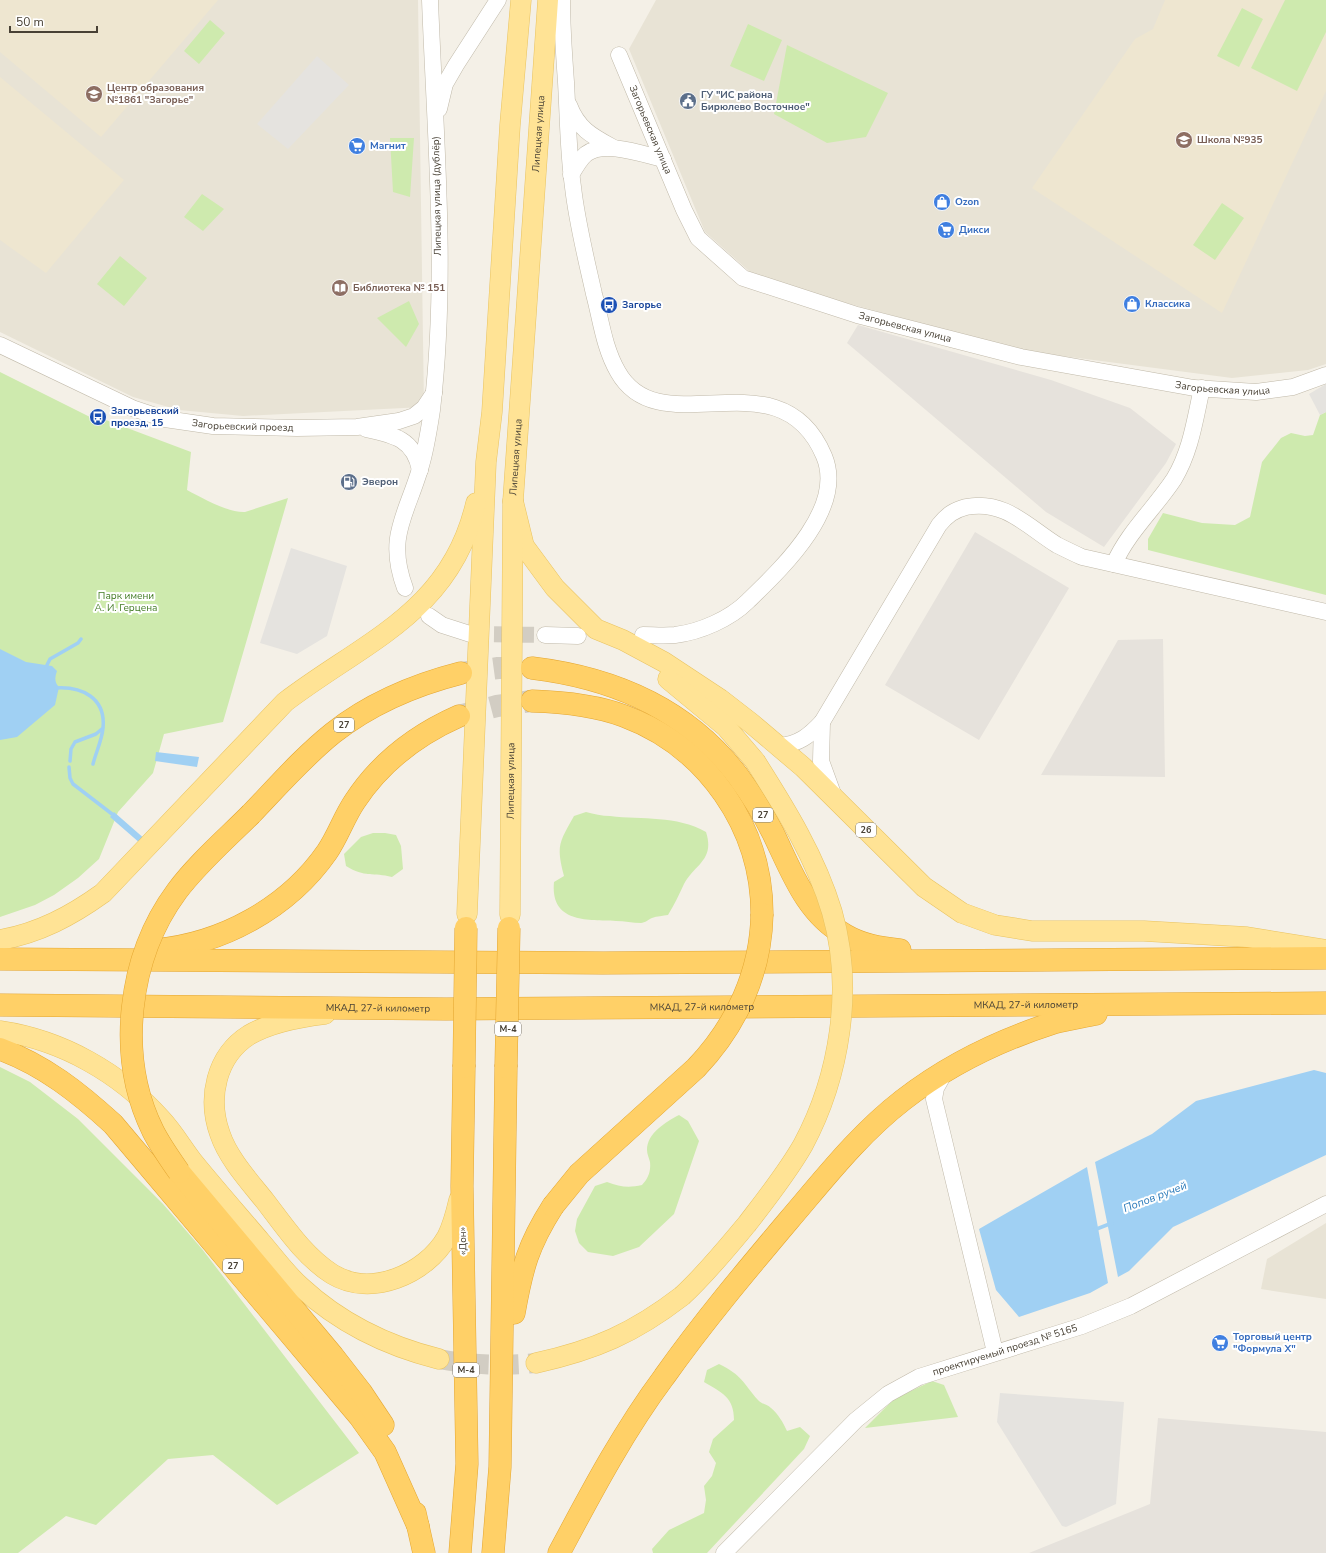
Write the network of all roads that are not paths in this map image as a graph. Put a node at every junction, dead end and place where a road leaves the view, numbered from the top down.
1 (430, 0) edge
2 (498, 0) edge
3 (521, 0) edge
4 (548, 0) edge
5 (562, 0) edge
6 (619, 55) dead end
7 (566, 99) junction
8 (436, 144) junction
9 (614, 148) junction
10 (663, 159) junction
11 (571, 175) junction
12 (0, 345) edge
13 (1326, 375) edge
14 (1202, 388) junction
15 (434, 393) junction
16 (357, 427) junction
17 (486, 462) junction
18 (420, 470) junction
19 (513, 501) junction
20 (1114, 564) junction
21 (405, 588) dead end
22 (1326, 612) edge
23 (429, 616) dead end
24 (596, 629) junction
25 (470, 634) tunnel mouth
26 (545, 635) tunnel mouth
27 (643, 635) dead end
28 (578, 636) dead end
29 (532, 668) tunnel mouth
30 (461, 674) tunnel mouth
31 (532, 701) tunnel mouth
32 (458, 716) tunnel mouth
33 (822, 722) junction
34 (779, 746) junction
35 (834, 796) junction
36 (466, 921) joint
37 (510, 922) joint
38 (0, 940) edge
39 (1326, 950) edge
40 (1326, 958) edge
41 (8, 960) edge
42 (978, 960) junction
43 (1326, 1003) edge
44 (1169, 1004) junction
45 (0, 1005) edge
46 (365, 1009) junction
47 (0, 1031) edge
48 (0, 1049) edge
49 (946, 1071) junction
50 (462, 1186) junction
51 (1326, 1204) edge
52 (995, 1352) junction
53 (439, 1359) tunnel mouth
54 (536, 1363) tunnel mouth
55 (503, 1373) junction
56 (418, 1526) junction
57 (424, 1553) edge
58 (460, 1553) edge
59 (493, 1553) edge
60 (559, 1553) edge
61 (724, 1553) edge

1 - 8 street, Липецкая улица (дублёр)
2 - 8 street
3 - 17 main road
4 - 19 main road, Липецкая улица
5 - 7 street
6 - 10 street, Загорьевская улица
7 - 9 street
7 - 11 street
8 - 15 street, Липецкая улица (дублёр)
9 - 10 street
9 - 11 street
10 - 14 street, Загорьевская улица
11 - 27 street
12 - 16 street, Загорьевский проезд
13 - 14 street, Загорьевская улица
14 - 20 street
15 - 16 street
15 - 18 street, Липецкая улица (дублёр)
16 - 18 street
17 - 36 main road
17 - 38 main road
18 - 21 street, Липецкая улица (дублёр)
19 - 24 main road, 26
19 - 37 main road, Липецкая улица
20 - 22 street
20 - 33 street
23 - 25 street
24 - 34 main road, 26
24 - 54 main road, bridge
26 - 28 street
29 - 42 highway, 27
30 - 56 highway, 27, bridge
31 - 55 highway, bridge
32 - 41 highway
33 - 34 street
33 - 35 street
34 - 35 main road, 26
35 - 39 main road, 26
36 - 50 highway, «Дон» / М-4, bridge
37 - 55 highway, М-4, bridge
40 - 42 highway
41 - 42 highway
43 - 44 highway, МКАД, 27-й километр
44 - 46 highway, МКАД, 27-й километр
44 - 49 highway
45 - 46 highway, МКАД, 27-й километр
46 - 50 main road
47 - 53 main road
48 - 56 highway, 27
49 - 52 street
49 - 60 highway
50 - 58 highway, «Дон» / М-4
51 - 52 street, проектируемый проезд № 5165
52 - 61 street, проектируемый проезд № 5165
55 - 59 highway, М-4
56 - 57 highway, 27

